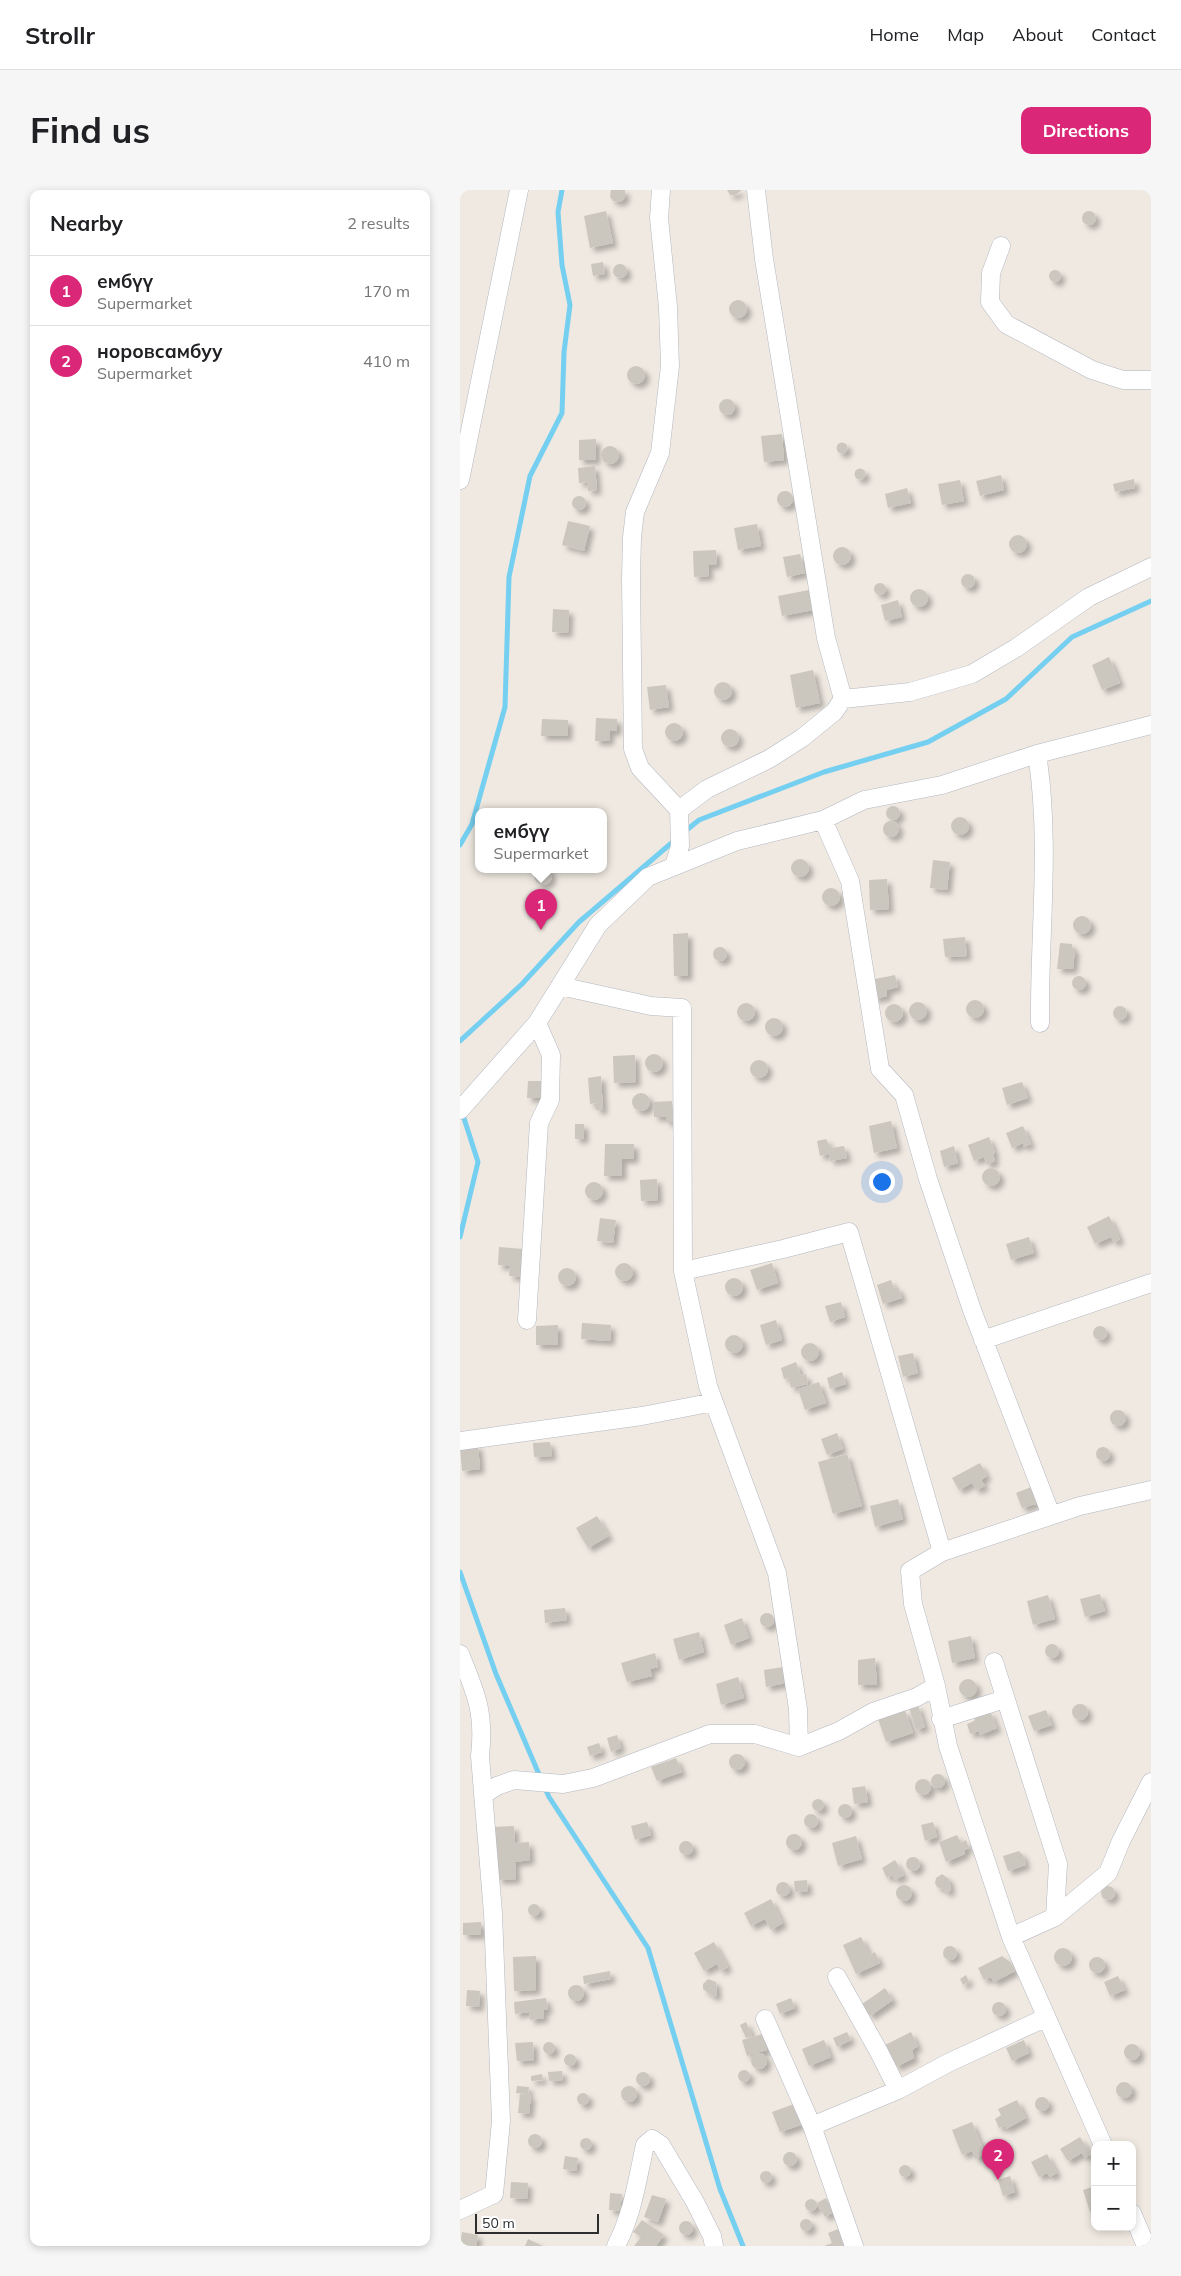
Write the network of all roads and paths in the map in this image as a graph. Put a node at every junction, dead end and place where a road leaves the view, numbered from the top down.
1 (519, 190) edge
2 (661, 190) edge
3 (756, 190) edge
4 (1001, 246) dead end
5 (1151, 380) edge
6 (460, 480) edge
7 (1151, 567) edge
8 (843, 699) junction
9 (1151, 725) edge
10 (1037, 754) junction
11 (679, 810) junction
12 (824, 820) junction
13 (674, 866) junction
14 (560, 986) junction
15 (537, 1023) junction
16 (1040, 1023) dead end
17 (464, 1104) edge
18 (683, 1271) junction
19 (1151, 1283) edge
20 (527, 1320) dead end
21 (984, 1340) junction
22 (714, 1402) junction
23 (460, 1441) edge
24 (1151, 1490) edge
25 (1051, 1515) junction
26 (942, 1552) junction
27 (460, 1654) edge
28 (994, 1662) dead end
29 (936, 1686) junction
30 (1005, 1699) junction
31 (941, 1719) junction
32 (799, 1747) junction
33 (1151, 1782) edge
34 (483, 1795) junction
35 (1055, 1917) junction
36 (1011, 1937) junction
37 (836, 1977) dead end
38 (1045, 2018) junction
39 (765, 2019) dead end
40 (898, 2090) junction
41 (812, 2126) junction
42 (1100, 2141) edge
43 (460, 2210) edge
44 (1136, 2222) edge
45 (616, 2246) edge
46 (714, 2246) edge
47 (854, 2246) edge
48 (1146, 2246) edge

1 - 6 street
2 - 11 street
3 - 8 street
4 - 5 street
7 - 8 street
8 - 11 street
9 - 10 street
10 - 12 street
10 - 16 street
11 - 13 street
12 - 13 street
12 - 21 street
13 - 14 street
14 - 15 street
14 - 18 street
15 - 17 street
15 - 20 street
18 - 22 street
18 - 26 street
19 - 21 street
21 - 25 street
22 - 23 street
22 - 32 street
24 - 25 street
25 - 26 street
26 - 29 street
27 - 34 street
28 - 30 street
29 - 31 street
29 - 32 street
30 - 31 street
30 - 35 street
31 - 36 street
32 - 34 street
33 - 35 street
34 - 43 street
35 - 36 street
36 - 38 street
37 - 40 street
38 - 40 street
38 - 42 street
39 - 41 street
40 - 41 street
41 - 47 street
44 - 48 street
45 - 46 street

